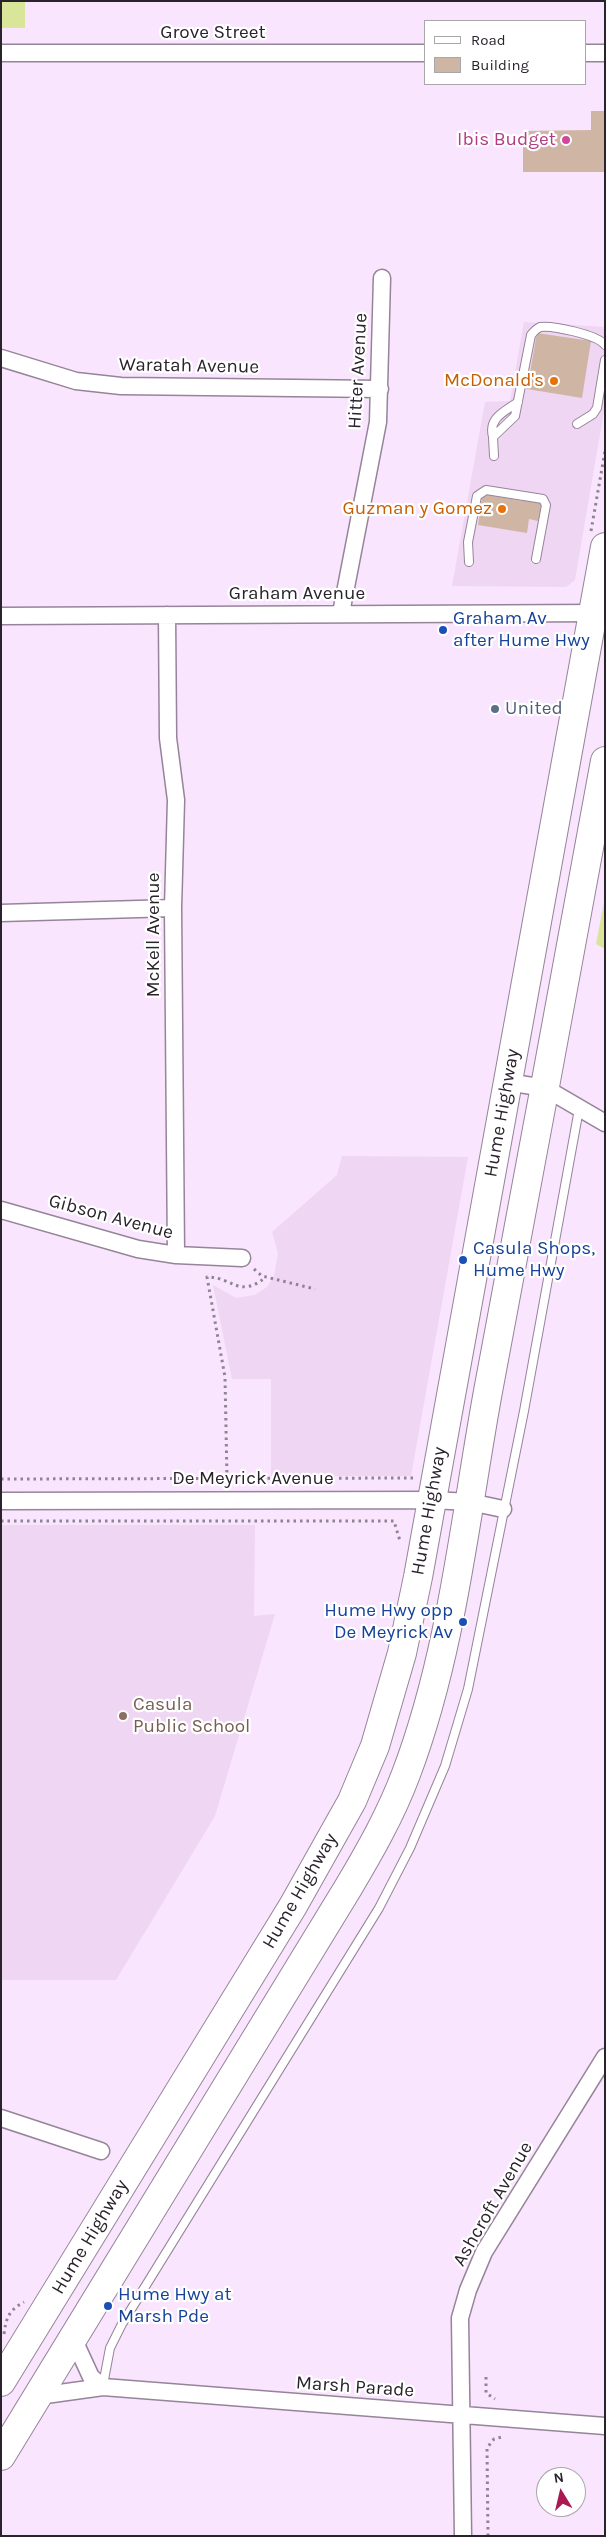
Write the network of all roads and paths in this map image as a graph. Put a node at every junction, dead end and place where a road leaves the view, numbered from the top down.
1 (1, 53) edge
2 (424, 53) edge
3 (586, 53) edge
4 (605, 53) edge
5 (382, 278) dead end
6 (605, 345) edge
7 (1, 358) edge
8 (605, 360) edge
9 (380, 389) junction
10 (518, 402) junction
11 (577, 424) dead end
12 (493, 437) junction
13 (605, 451) edge
14 (494, 456) dead end
15 (597, 543) edge
16 (536, 559) dead end
17 (469, 562) dead end
18 (340, 613) junction
19 (599, 613) edge
20 (167, 615) junction
21 (1, 616) edge
22 (605, 761) edge
23 (173, 908) junction
24 (1, 913) edge
25 (507, 1082) junction
26 (545, 1088) junction
27 (579, 1109) junction
28 (605, 1123) edge
29 (1, 1210) edge
30 (176, 1255) junction
31 (242, 1258) joint
32 (266, 1277) junction
33 (315, 1289) dead end
34 (412, 1478) dead end
35 (1, 1479) edge
36 (226, 1479) junction
37 (432, 1500) junction
38 (1, 1501) edge
39 (470, 1502) junction
40 (503, 1509) junction
41 (1, 1521) edge
42 (401, 1546) dead end
43 (605, 2057) edge
44 (1, 2118) edge
45 (101, 2151) dead end
46 (30, 2297) dead end
47 (74, 2340) junction
48 (3, 2342) dead end
49 (486, 2378) dead end
50 (1, 2382) edge
51 (103, 2388) junction
52 (38, 2396) junction
53 (498, 2400) dead end
54 (461, 2415) junction
55 (605, 2426) edge
56 (502, 2437) dead end
57 (1, 2456) edge
58 (463, 2536) edge
59 (488, 2536) edge

1 - 2 street, Grove Street
3 - 4 street
5 - 9 street, Hitter Avenue
6 - 10 lane
7 - 9 street, Waratah Avenue
8 - 11 lane
9 - 18 street, Hitter Avenue
10 - 12 lane
10 - 12 lane
12 - 14 lane
13 - 15 path
15 - 19 highway, Hume Highway
16 - 17 lane
18 - 19 street, Graham Avenue
18 - 20 street, Graham Avenue
19 - 25 highway, Hume Highway
20 - 21 street, Graham Avenue
20 - 23 street, McKell Avenue
22 - 26 highway, Hume Highway
23 - 24 street
23 - 30 street, McKell Avenue
25 - 26 street
25 - 37 highway, Hume Highway
26 - 27 street
26 - 39 highway, Hume Highway
27 - 28 street
27 - 40 lane
29 - 30 street, Gibson Avenue
30 - 31 street, Gibson Avenue
31 - 32 path
32 - 33 path
32 - 36 path
34 - 36 path
35 - 36 path
37 - 38 street, De Meyrick Avenue
37 - 39 street, De Meyrick Avenue
37 - 50 highway, Hume Highway
39 - 40 street, De Meyrick Avenue
39 - 47 highway, Hume Highway
40 - 51 lane
41 - 42 path
43 - 54 street, Ashcroft Avenue
44 - 45 street
46 - 48 path
47 - 51 street
47 - 52 highway, Hume Highway
49 - 53 path
51 - 52 street, Marsh Parade
51 - 54 street, Marsh Parade
52 - 57 highway, Hume Highway
54 - 55 street, Marsh Parade
54 - 58 street, Ashcroft Avenue
56 - 59 path

